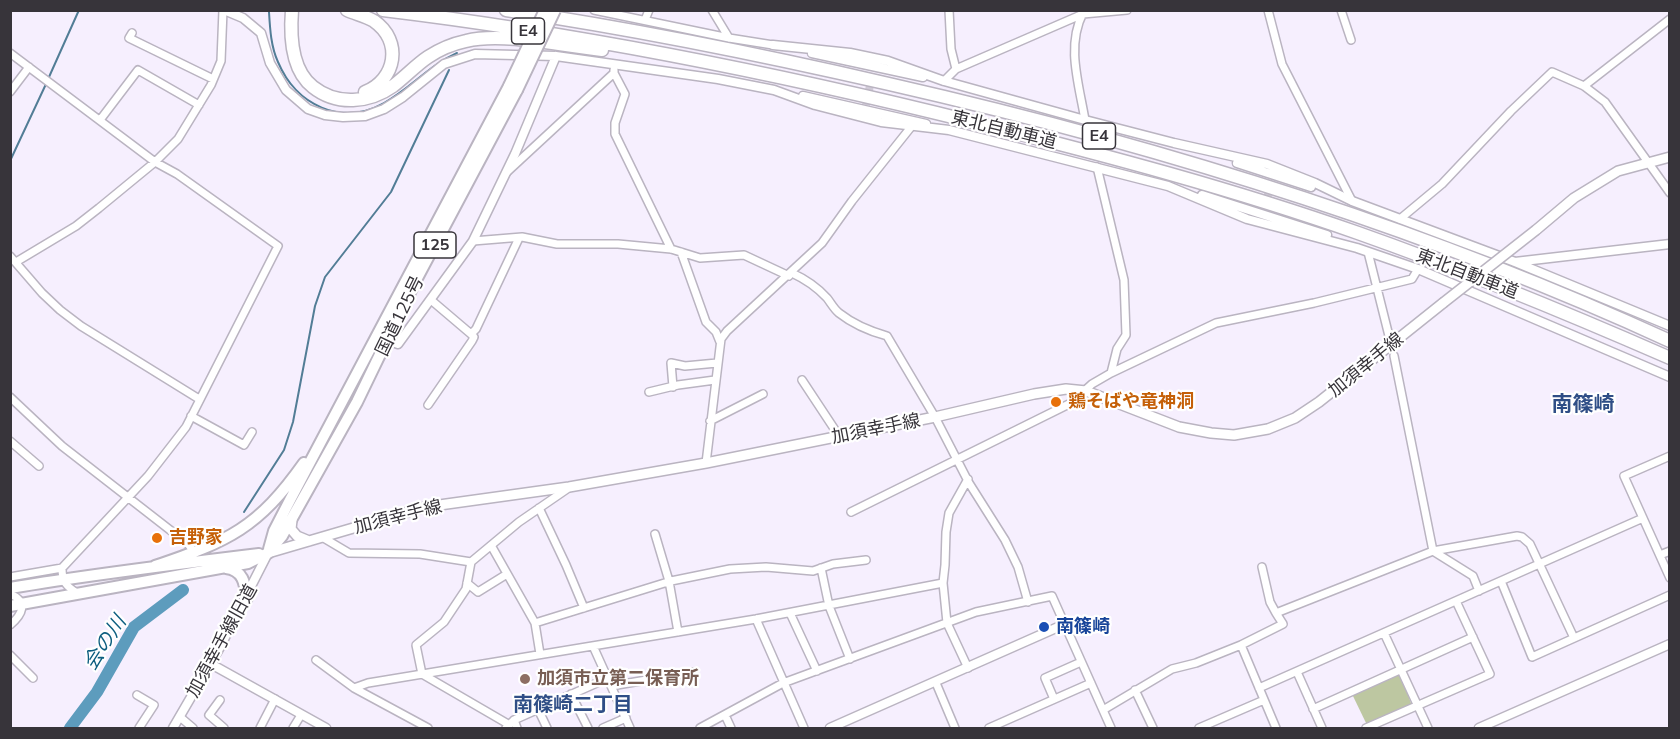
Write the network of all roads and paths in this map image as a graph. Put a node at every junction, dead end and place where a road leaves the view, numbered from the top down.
1 (224, 10) edge
2 (292, 10) edge
3 (300, 10) edge
4 (347, 10) edge
5 (383, 10) edge
6 (506, 10) edge
7 (545, 10) edge
8 (555, 10) edge
9 (594, 10) edge
10 (649, 10) edge
11 (712, 10) edge
12 (949, 10) edge
13 (1127, 10) edge
14 (1268, 10) edge
15 (1341, 10) edge
16 (1083, 12) edge
17 (1670, 19) edge
18 (645, 20) junction
19 (132, 33) dead end
20 (729, 38) junction
21 (1351, 40) dead end
22 (773, 45) joint
23 (788, 47) junction
24 (10, 53) edge
25 (556, 56) junction
26 (672, 56) junction
27 (616, 63) junction
28 (29, 67) junction
29 (956, 69) junction
30 (305, 73) junction
31 (614, 73) junction
32 (213, 79) junction
33 (944, 81) junction
34 (1584, 86) junction
35 (513, 88) junction
36 (774, 90) junction
37 (10, 92) edge
38 (199, 105) junction
39 (100, 120) junction
40 (1085, 120) junction
41 (914, 124) junction
42 (1206, 151) junction
43 (1670, 157) edge
44 (155, 162) junction
45 (1647, 162) junction
46 (1097, 167) junction
47 (506, 174) junction
48 (1168, 186) junction
49 (1670, 193) edge
50 (1352, 201) junction
51 (1400, 219) junction
52 (519, 238) junction
53 (473, 241) junction
54 (1670, 244) edge
55 (1358, 248) junction
56 (671, 249) junction
57 (681, 252) junction
58 (1368, 252) junction
59 (13, 259) edge
60 (1515, 262) junction
61 (1418, 269) junction
62 (790, 274) junction
63 (1375, 287) junction
64 (431, 300) junction
65 (1670, 326) edge
66 (376, 334) junction
67 (471, 334) junction
68 (387, 340) junction
69 (1390, 340) dead end
70 (1670, 341) edge
71 (720, 342) junction
72 (1394, 356) dead end
73 (1670, 358) edge
74 (717, 363) junction
75 (1111, 373) junction
76 (1670, 377) edge
77 (715, 380) junction
78 (802, 380) dead end
79 (673, 387) junction
80 (1086, 391) junction
81 (649, 392) dead end
82 (763, 394) dead end
83 (10, 397) edge
84 (199, 399) junction
85 (428, 405) dead end
86 (191, 416) junction
87 (935, 417) junction
88 (710, 421) junction
89 (252, 432) dead end
90 (839, 436) junction
91 (10, 441) edge
92 (1670, 456) edge
93 (957, 459) junction
94 (706, 463) junction
95 (39, 466) dead end
96 (968, 479) junction
97 (569, 487) junction
98 (127, 497) junction
99 (538, 508) junction
100 (851, 512) dead end
101 (293, 518) junction
102 (1643, 518) junction
103 (655, 534) dead end
104 (322, 537) junction
105 (309, 541) junction
106 (492, 547) junction
107 (1433, 551) junction
108 (1670, 551) edge
109 (195, 553) junction
110 (268, 553) junction
111 (1660, 555) junction
112 (866, 560) dead end
113 (471, 562) junction
114 (1540, 564) junction
115 (156, 566) junction
116 (1262, 567) dead end
117 (220, 568) junction
118 (821, 568) junction
119 (62, 574) junction
120 (507, 574) junction
121 (10, 578) edge
122 (1670, 578) edge
123 (669, 581) junction
124 (1501, 581) junction
125 (467, 583) junction
126 (943, 583) junction
127 (10, 588) edge
128 (1479, 591) junction
129 (10, 594) edge
130 (78, 594) junction
131 (1670, 595) edge
132 (247, 598) junction
133 (1456, 601) junction
134 (1028, 602) junction
135 (16, 605) edge
136 (829, 606) junction
137 (584, 608) junction
138 (790, 613) junction
139 (1276, 613) junction
140 (756, 619) junction
141 (535, 623) junction
142 (947, 623) junction
143 (1065, 624) junction
144 (10, 625) edge
145 (678, 632) junction
146 (1384, 633) junction
147 (1473, 637) junction
148 (1574, 638) junction
149 (1670, 644) edge
150 (1241, 645) junction
151 (593, 646) junction
152 (540, 654) junction
153 (10, 655) edge
154 (850, 659) junction
155 (316, 660) dead end
156 (1081, 662) junction
157 (211, 664) junction
158 (968, 668) junction
159 (1401, 669) junction
160 (817, 671) junction
161 (694, 672) dead end
162 (1297, 672) junction
163 (422, 674) junction
164 (33, 678) dead end
165 (608, 678) junction
166 (783, 683) junction
167 (936, 683) junction
168 (1091, 683) junction
169 (611, 686) junction
170 (354, 688) junction
171 (1259, 688) junction
172 (1135, 690) junction
173 (571, 694) junction
174 (137, 695) dead end
175 (275, 699) junction
176 (1054, 699) junction
177 (220, 700) dead end
178 (1264, 700) junction
179 (1417, 706) junction
180 (538, 709) junction
181 (1313, 709) junction
182 (1102, 710) junction
183 (301, 715) junction
184 (724, 715) junction
185 (180, 717) junction
186 (626, 718) junction
187 (509, 724) edge
188 (417, 726) edge
189 (139, 729) edge
190 (173, 729) edge
191 (193, 729) edge
192 (224, 729) edge
193 (260, 729) edge
194 (293, 729) edge
195 (326, 729) edge
196 (428, 729) edge
197 (517, 729) edge
198 (548, 729) edge
199 (588, 729) edge
200 (603, 729) edge
201 (630, 729) edge
202 (700, 729) edge
203 (731, 729) edge
204 (804, 729) edge
205 (830, 729) edge
206 (955, 729) edge
207 (989, 729) edge
208 (1111, 729) edge
209 (1153, 729) edge
210 (1199, 729) edge
211 (1276, 729) edge
212 (1322, 729) edge
213 (1366, 729) edge
214 (1428, 729) edge
215 (1479, 729) edge

1 - 25 street
1 - 32 street
2 - 30 highway
3 - 30 highway
4 - 30 highway
5 - 26 highway, 東北自動車道 / E4
6 - 70 highway, 東北自動車道 / E4
7 - 35 highway, 国道125号 / 125, bridge
8 - 35 highway, 国道125号 / 125, bridge
9 - 18 street
10 - 18 street
11 - 20 street
12 - 29 street
13 - 16 street
14 - 50 street
15 - 21 street
16 - 29 street
16 - 40 street
17 - 34 street
18 - 20 street
19 - 32 street
20 - 22 street
22 - 23 street
23 - 33 street
23 - 33 street
24 - 28 street
25 - 27 street
25 - 47 street
26 - 30 highway
26 - 73 highway, 東北自動車道 / E4
27 - 31 street
27 - 36 street
28 - 37 street
28 - 39 street
29 - 33 street
31 - 47 street
31 - 56 street
32 - 38 street
33 - 40 street
34 - 45 street
34 - 51 street
35 - 66 highway, 国道125号 / 125
35 - 68 highway, 国道125号 / 125
36 - 41 street
36 - 41 street
38 - 39 street
38 - 44 street
39 - 44 street
40 - 42 street
41 - 46 street
41 - 62 street
42 - 50 street
42 - 50 street
43 - 45 main road
44 - 59 street
44 - 84 street
45 - 49 street
45 - 80 main road, 加須幸手線, bridge
46 - 48 street
46 - 75 street
47 - 53 street
48 - 55 street
48 - 55 street
50 - 51 street
51 - 60 street
52 - 53 street
52 - 56 street
52 - 67 street
53 - 64 street
54 - 60 street
55 - 58 street
56 - 57 street
57 - 62 street
57 - 71 street
58 - 61 street
58 - 63 street
59 - 84 street
60 - 65 street
61 - 63 street
61 - 76 street
62 - 71 street
62 - 87 street
63 - 69 street
63 - 75 street
64 - 67 street
64 - 68 street
66 - 109 highway
66 - 110 highway, 国道125号 / 125
67 - 85 street
68 - 101 highway, 国道125号 / 125
71 - 74 street
72 - 107 street
74 - 77 street
74 - 79 street
75 - 80 street
77 - 79 street
77 - 88 street
78 - 90 street
79 - 81 street
80 - 87 main road, 加須幸手線
80 - 93 street
82 - 88 street
83 - 98 street
84 - 86 street
86 - 89 street
86 - 98 street
87 - 90 main road, 加須幸手線
87 - 93 street
88 - 94 street
90 - 94 main road, 加須幸手線
91 - 95 street
92 - 102 street
93 - 96 street
93 - 100 street
94 - 97 main road, 加須幸手線
96 - 126 street
96 - 134 street
97 - 99 street
97 - 104 main road, 加須幸手線
98 - 109 street
98 - 119 street
99 - 106 street
99 - 137 street
101 - 105 main road
101 - 110 highway, 国道125号 / 125
102 - 111 street
102 - 114 street
103 - 123 street
104 - 105 main road, 加須幸手線
104 - 113 street
105 - 110 main road, 加須幸手線
106 - 113 street
106 - 120 street
107 - 114 street
107 - 128 street
107 - 139 street
108 - 111 street
109 - 115 highway
110 - 115 highway
110 - 117 highway
110 - 132 street, 加須幸手線旧道
111 - 122 street
112 - 118 street
113 - 125 street
114 - 124 street
114 - 148 street
115 - 119 highway
116 - 139 street
117 - 130 highway
117 - 132 highway
118 - 123 street
118 - 136 street
119 - 121 street
119 - 127 highway
119 - 130 street
120 - 125 street
120 - 141 street
123 - 137 street
123 - 145 street
124 - 128 street
124 - 148 street
125 - 163 street
126 - 136 street
126 - 142 street
128 - 133 street
129 - 135 street
130 - 135 highway
131 - 148 street
132 - 157 street, 加須幸手線旧道
133 - 146 street
133 - 147 street
134 - 142 street
134 - 143 street
135 - 144 street
136 - 138 street
136 - 154 street
137 - 141 street
138 - 140 street
138 - 160 street
139 - 150 street
140 - 145 street
140 - 166 street
141 - 152 street
142 - 154 street
142 - 158 street
143 - 156 street
143 - 158 street
145 - 151 street
146 - 159 street
146 - 162 street
147 - 159 street
147 - 179 street
149 - 215 street
150 - 171 street
150 - 172 street
151 - 152 street
151 - 165 street
152 - 163 street
153 - 164 street
154 - 160 street
155 - 170 street
156 - 168 street
156 - 176 street
157 - 175 street
157 - 185 street, 加須幸手線旧道
158 - 167 street
159 - 179 street
159 - 181 street
160 - 166 street
161 - 169 street
162 - 171 street
162 - 181 street
163 - 170 street
163 - 187 street
165 - 169 street
165 - 173 street
166 - 184 street
166 - 204 street
167 - 205 street
167 - 206 street
168 - 176 street
168 - 182 street
169 - 186 street
170 - 188 street
171 - 178 street
172 - 182 street
172 - 209 street
173 - 180 street
173 - 199 street
174 - 189 street
175 - 183 street
175 - 193 street
176 - 207 street
177 - 192 street
178 - 210 street
178 - 211 street
179 - 213 street
179 - 214 street
180 - 187 street
180 - 198 street
181 - 212 street
182 - 208 street
183 - 194 street
183 - 195 street
184 - 202 street
184 - 203 street
185 - 190 street, 加須幸手線旧道
185 - 191 street
186 - 200 street
186 - 201 street
187 - 197 street
188 - 196 street

